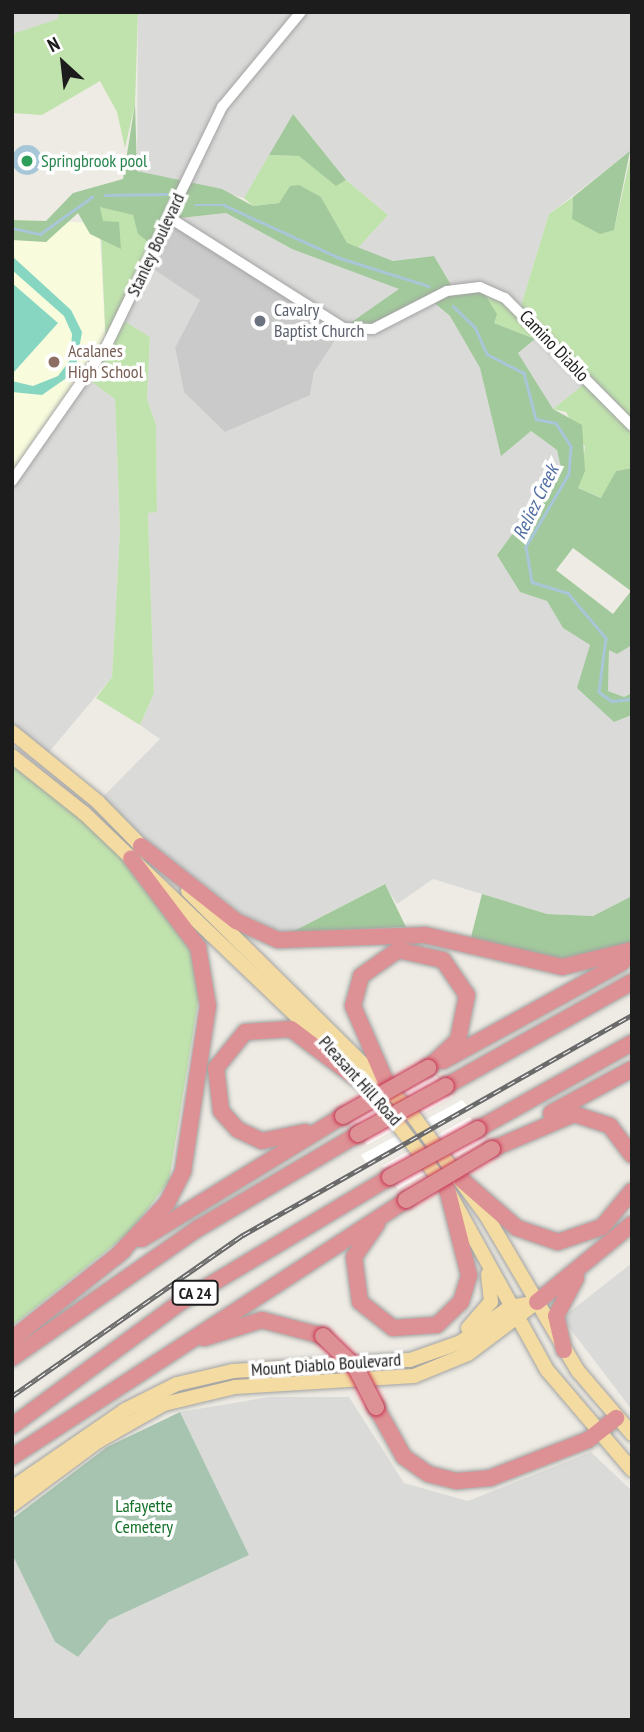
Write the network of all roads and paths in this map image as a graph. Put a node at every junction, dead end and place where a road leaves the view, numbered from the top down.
1 (301, 12) edge
2 (170, 218) junction
3 (632, 426) edge
4 (12, 481) edge
5 (12, 732) edge
6 (12, 756) edge
7 (136, 852) junction
8 (632, 950) edge
9 (632, 957) edge
10 (632, 982) edge
11 (632, 1043) edge
12 (428, 1068) junction
13 (632, 1069) edge
14 (379, 1086) junction
15 (343, 1116) junction
16 (492, 1149) junction
17 (632, 1155) edge
18 (462, 1180) junction
19 (447, 1189) junction
20 (632, 1191) edge
21 (406, 1200) junction
22 (632, 1224) edge
23 (482, 1252) junction
24 (116, 1256) junction
25 (582, 1268) junction
26 (537, 1302) junction
27 (513, 1313) junction
28 (12, 1339) edge
29 (444, 1349) junction
30 (564, 1350) junction
31 (12, 1358) edge
32 (93, 1402) junction
33 (616, 1418) junction
34 (12, 1426) edge
35 (632, 1434) edge
36 (597, 1435) junction
37 (12, 1457) edge
38 (632, 1470) edge
39 (12, 1488) edge
40 (12, 1505) edge

1 - 2 street, Stanley Boulevard
2 - 3 street, Camino Diablo
2 - 4 street, Stanley Boulevard
5 - 7 main road, Pleasant Hill Road
6 - 7 main road, Pleasant Hill Road
7 - 8 highway
7 - 14 main road, Pleasant Hill Road
7 - 24 highway
9 - 12 highway
10 - 31 highway, bridge
11 - 34 highway, CA 24, bridge
12 - 14 highway
12 - 15 highway, bridge
13 - 16 highway
14 - 15 highway
14 - 18 main road, Pleasant Hill Road
14 - 19 main road, Pleasant Hill Road
15 - 24 highway
16 - 17 highway
16 - 21 highway, bridge
18 - 20 highway
18 - 26 main road, Pleasant Hill Road
19 - 21 highway
19 - 23 main road, Pleasant Hill Road
21 - 32 highway
22 - 25 highway
23 - 27 main road, Pleasant Hill Road
23 - 29 main road
24 - 28 highway
25 - 26 highway
25 - 30 highway
26 - 27 main road, Mount Diablo Boulevard
26 - 30 main road, Pleasant Hill Road
27 - 29 main road, Mount Diablo Boulevard
27 - 36 main road, Pleasant Hill Road
27 - 40 main road, Mount Diablo Boulevard
29 - 39 main road, Mount Diablo Boulevard
30 - 33 main road, Pleasant Hill Road
32 - 36 highway, bridge
32 - 37 highway
33 - 35 main road, Pleasant Hill Road
33 - 36 highway
36 - 38 main road, Pleasant Hill Road

